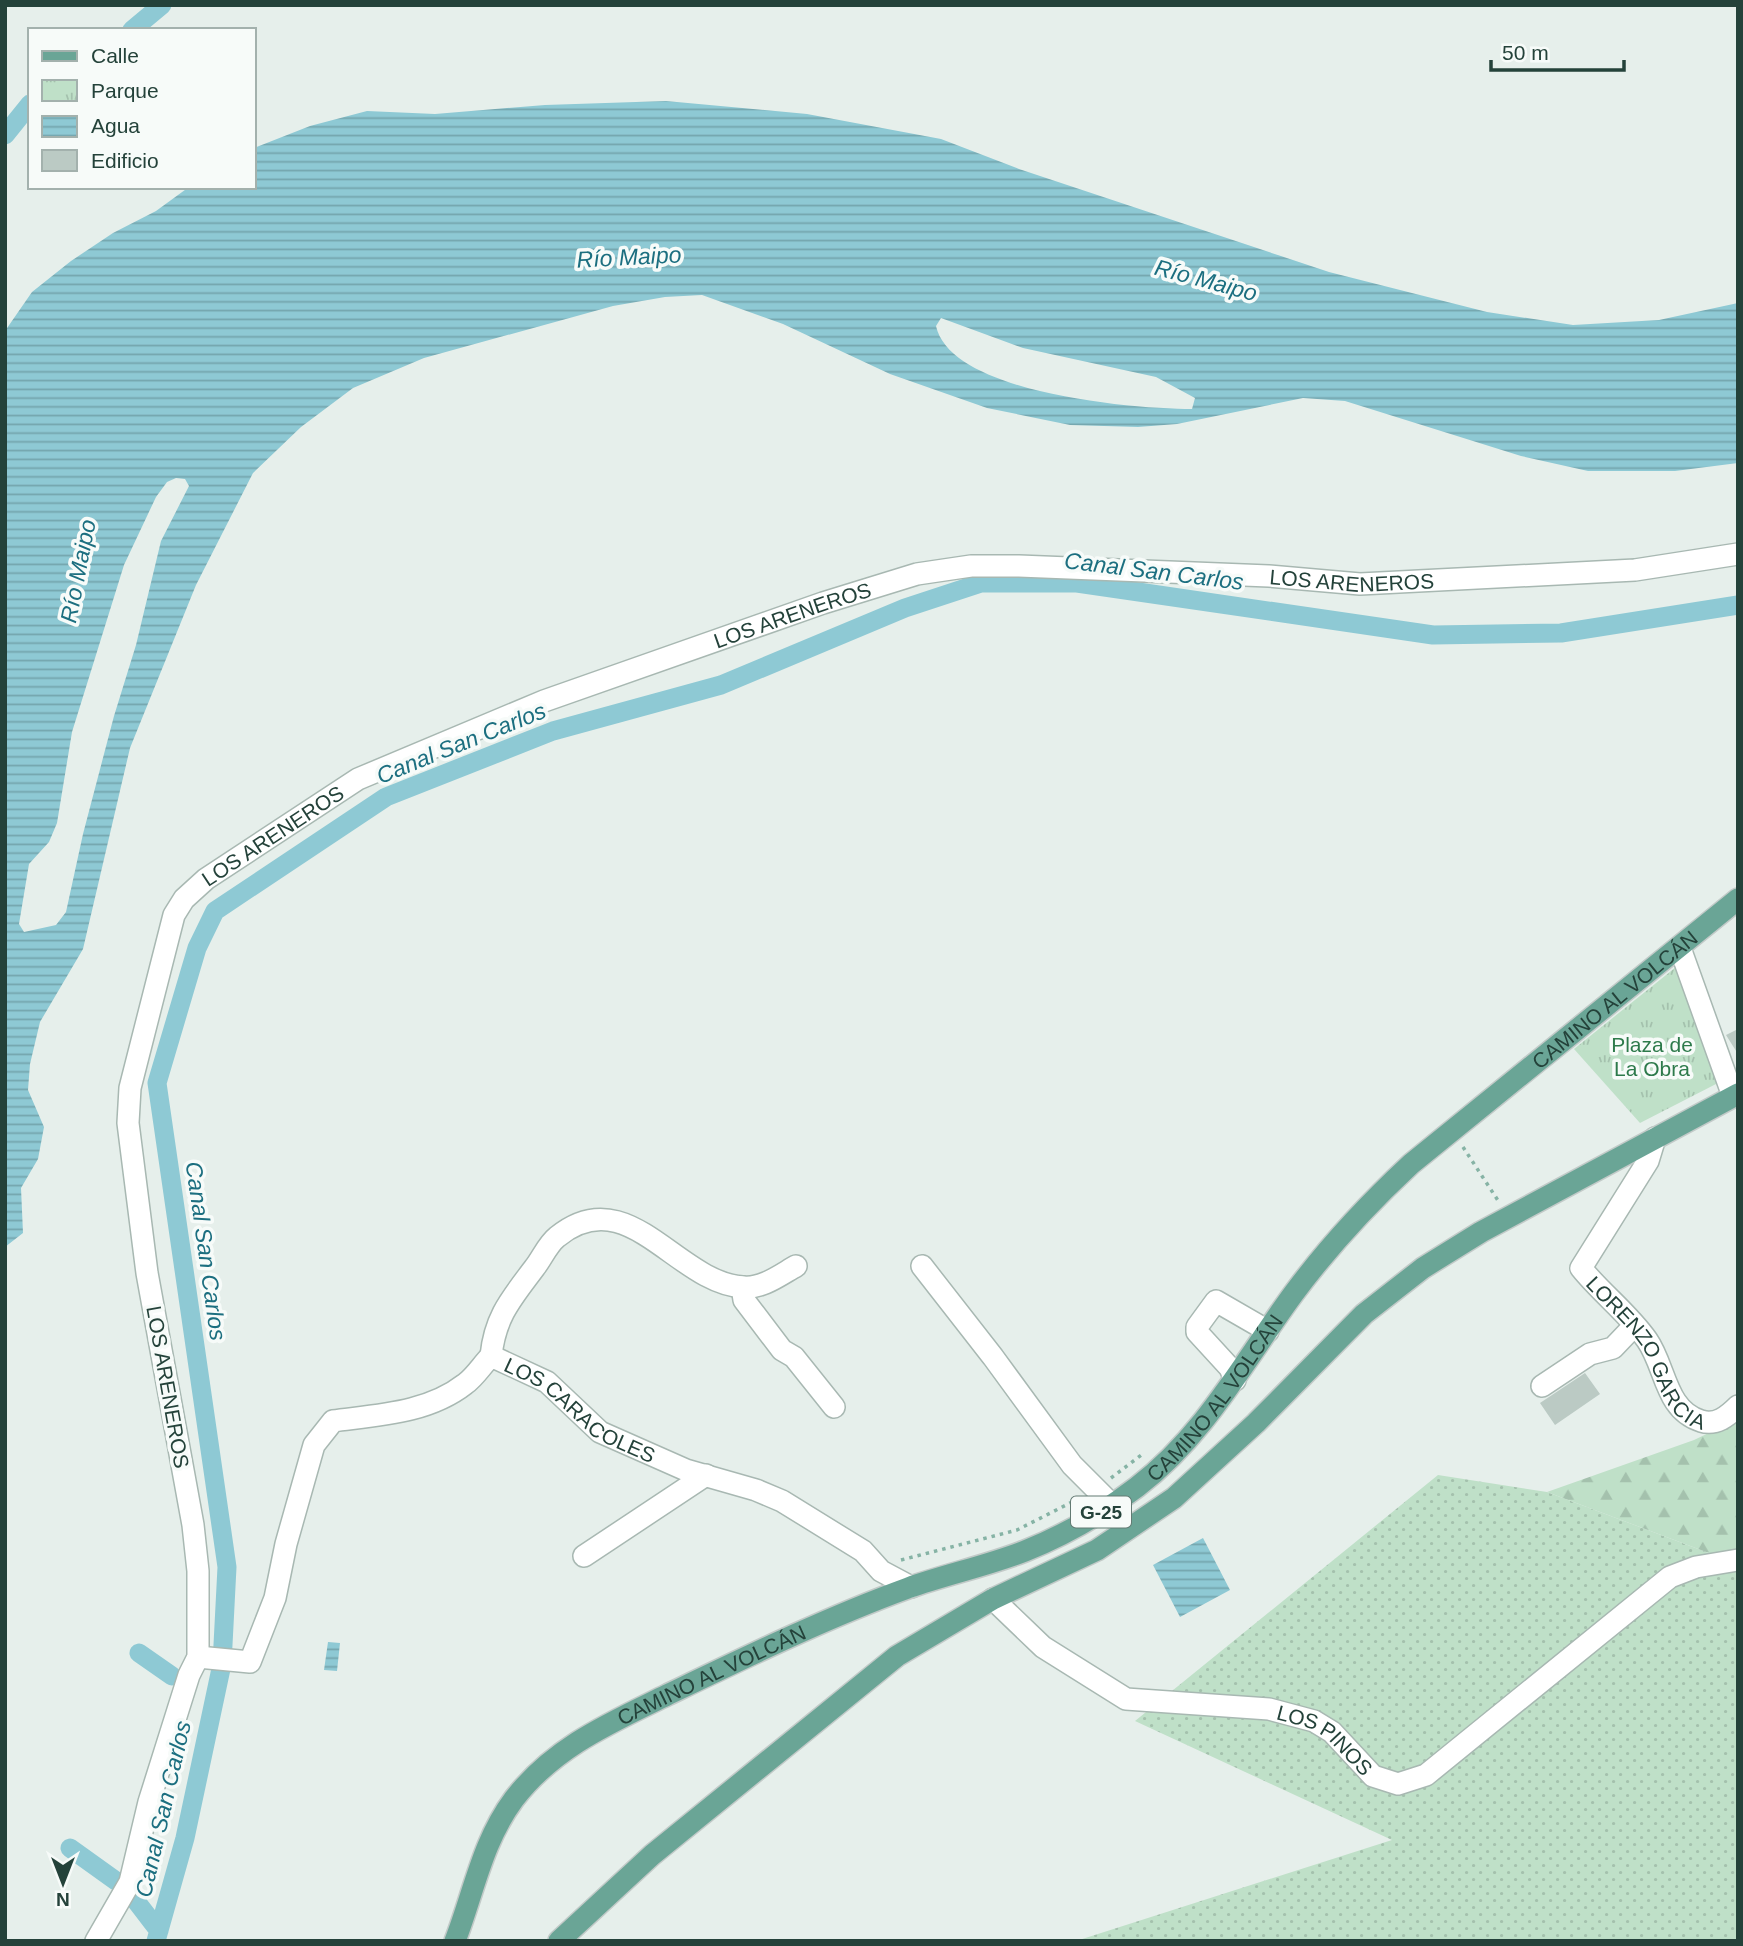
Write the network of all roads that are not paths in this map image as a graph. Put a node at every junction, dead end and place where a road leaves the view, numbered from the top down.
1 (1738, 554) edge
2 (1738, 899) edge
3 (1680, 948) junction
4 (1735, 1095) edge
5 (1655, 1138) junction
6 (796, 1266) dead end
7 (922, 1266) dead end
8 (742, 1287) junction
9 (1634, 1326) junction
10 (1268, 1331) junction
11 (491, 1356) junction
12 (1235, 1380) junction
13 (1542, 1386) dead end
14 (1738, 1406) edge
15 (834, 1407) dead end
16 (706, 1475) junction
17 (1112, 1505) junction
18 (584, 1556) dead end
19 (1738, 1560) edge
20 (911, 1587) junction
21 (993, 1599) junction
22 (200, 1657) junction
23 (96, 1941) edge
24 (455, 1941) edge
25 (559, 1941) edge

1 - 22 street, LOS ARENEROS
2 - 3 main road, CAMINO AL VOLCÁN / G-25
3 - 4 street
3 - 10 main road, CAMINO AL VOLCÁN / G-25
4 - 5 main road, CAMINO AL VOLCÁN / G-25
5 - 9 street, LORENZO GARCIA
5 - 21 main road, CAMINO AL VOLCÁN / G-25
6 - 8 street
7 - 17 street
8 - 11 street
8 - 15 street
9 - 13 street
9 - 14 street, LORENZO GARCIA
10 - 12 main road, CAMINO AL VOLCÁN / G-25
10 - 12 street
11 - 16 street, LOS CARACOLES
11 - 22 street, LOS CARACOLES
12 - 17 main road, CAMINO AL VOLCÁN / G-25
16 - 18 street
16 - 20 street, LOS CARACOLES
17 - 20 main road, CAMINO AL VOLCÁN / G-25
19 - 21 street, LOS PINOS
20 - 24 main road, CAMINO AL VOLCÁN / G-25
21 - 25 main road, CAMINO AL VOLCÁN / G-25
22 - 23 street, LOS ARENEROS

